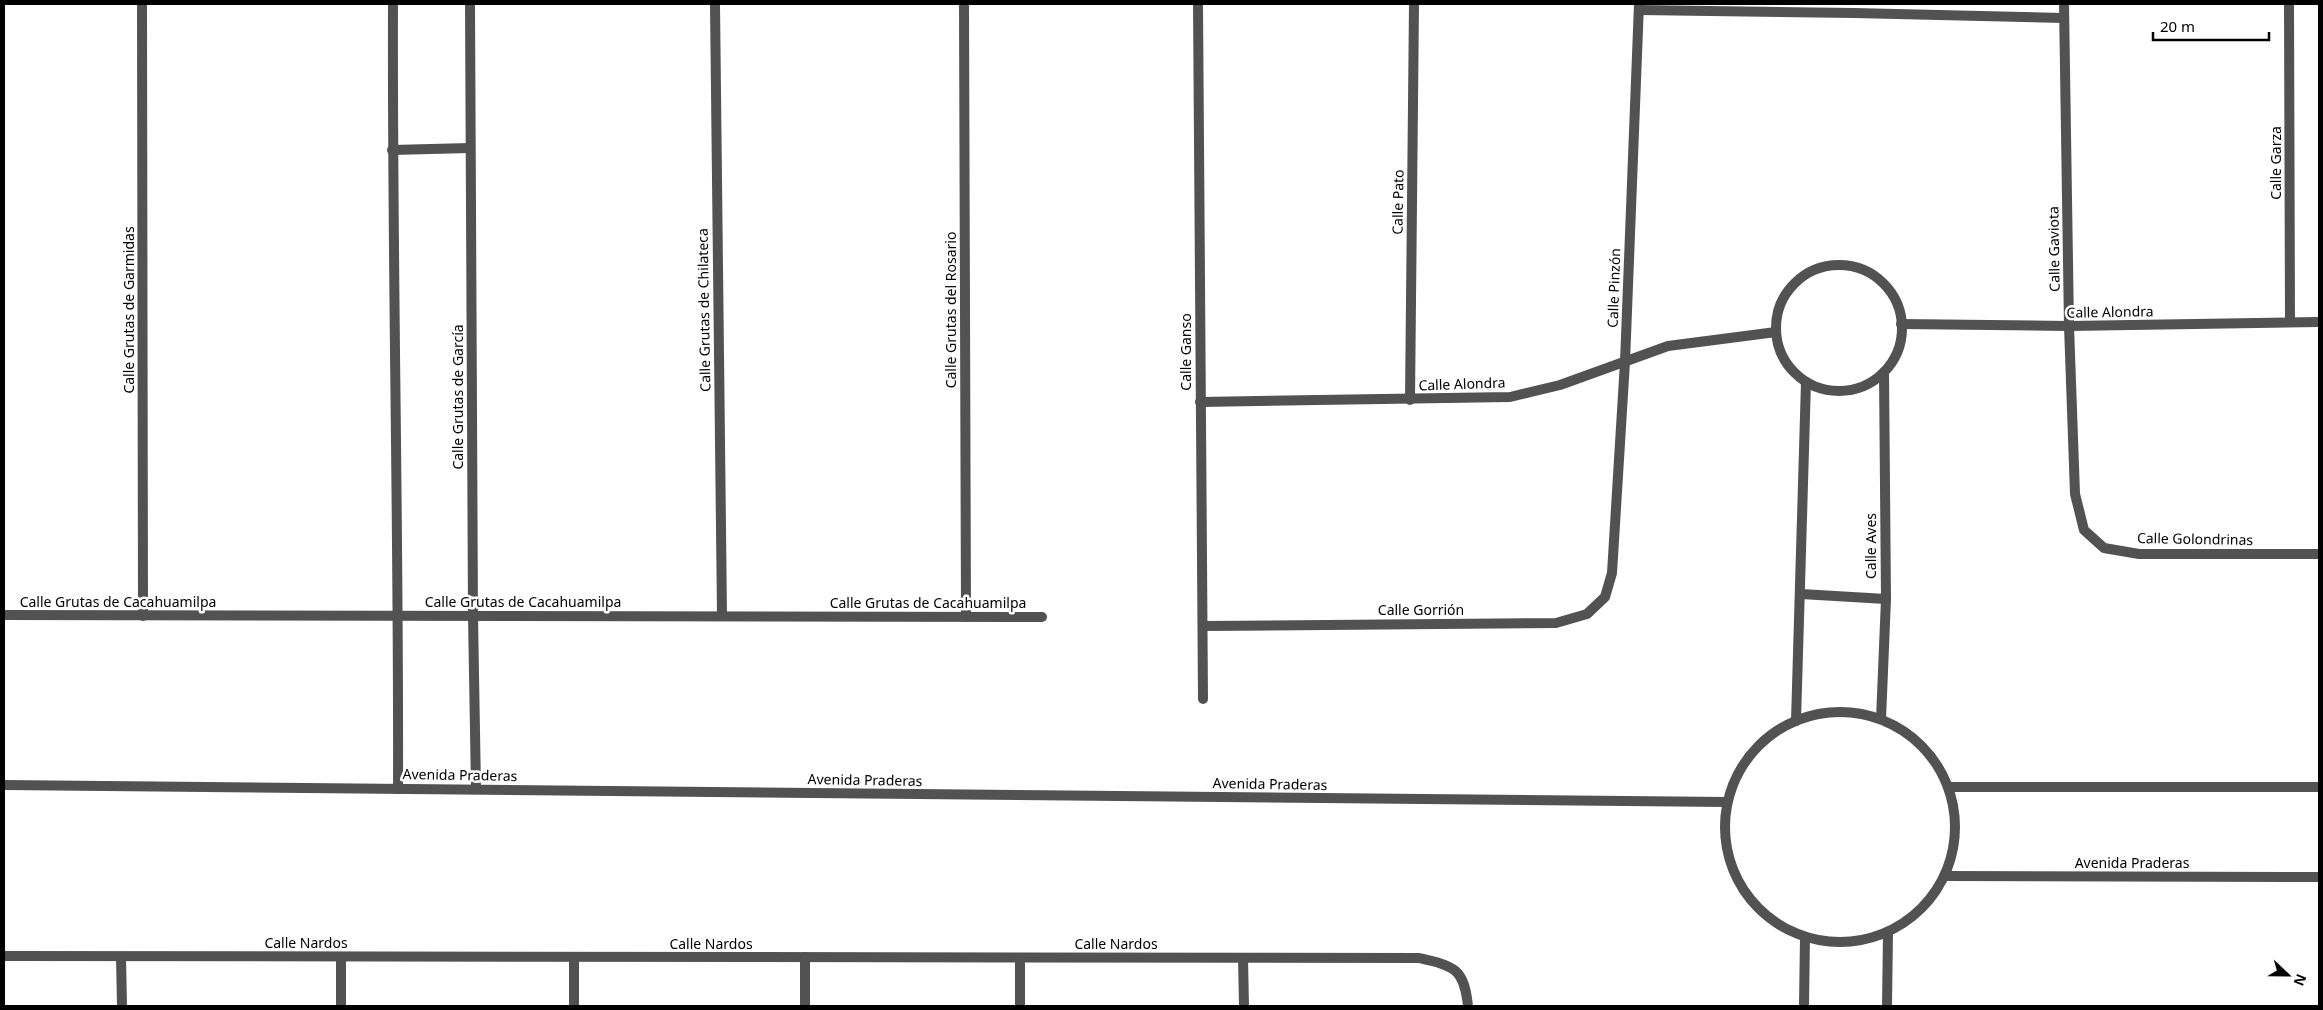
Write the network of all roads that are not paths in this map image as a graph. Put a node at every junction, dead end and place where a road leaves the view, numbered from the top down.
1 (142, 4) edge
2 (393, 4) edge
3 (470, 4) edge
4 (714, 4) edge
5 (964, 4) edge
6 (1198, 4) edge
7 (1414, 4) edge
8 (2064, 4) edge
9 (2289, 4) edge
10 (1639, 7) edge
11 (1854, 8) edge
12 (2064, 18) junction
13 (470, 148) junction
14 (392, 150) junction
15 (2290, 322) junction
16 (2319, 322) edge
17 (1901, 324) junction
18 (2069, 326) junction
19 (1776, 332) junction
20 (1625, 362) junction
21 (1884, 372) junction
22 (1806, 382) junction
23 (1410, 400) junction
24 (1200, 402) junction
25 (2075, 494) joint
26 (2319, 554) edge
27 (1612, 573) joint
28 (1801, 594) junction
29 (1886, 599) junction
30 (4, 615) edge
31 (143, 616) junction
32 (399, 616) junction
33 (473, 616) junction
34 (722, 616) junction
35 (966, 617) junction
36 (1042, 617) dead end
37 (1204, 626) junction
38 (1203, 699) dead end
39 (1881, 718) junction
40 (1796, 721) junction
41 (4, 785) edge
42 (1948, 787) junction
43 (2319, 787) edge
44 (398, 788) junction
45 (476, 789) junction
46 (1726, 802) junction
47 (1945, 876) junction
48 (2319, 877) edge
49 (1888, 932) junction
50 (1805, 937) junction
51 (4, 956) edge
52 (121, 956) junction
53 (341, 957) junction
54 (574, 957) junction
55 (805, 957) junction
56 (1020, 958) junction
57 (1243, 958) junction
58 (122, 1006) edge
59 (341, 1006) edge
60 (574, 1006) edge
61 (805, 1006) edge
62 (1020, 1006) edge
63 (1244, 1006) edge
64 (1468, 1006) edge
65 (1804, 1006) edge
66 (1887, 1006) edge

1 - 31 street, Calle Grutas de Garmidas
2 - 14 street
3 - 13 street, Calle Grutas de García
4 - 34 street, Calle Grutas de Chilateca
5 - 35 street, Calle Grutas del Rosario
6 - 24 street, Calle Ganso
7 - 23 street, Calle Pato
8 - 12 street, Calle Gaviota
9 - 15 street, Calle Garza
10 - 11 street
10 - 20 street, Calle Pinzón
11 - 12 street
12 - 18 street, Calle Gaviota
13 - 14 street
13 - 33 street, Calle Grutas de García
14 - 32 street
15 - 16 street, Calle Alondra
15 - 18 street, Calle Alondra
17 - 18 street, Calle Alondra
17 - 19 street
17 - 21 street
18 - 25 street, Calle Gaviota
19 - 20 street, Calle Alondra
19 - 22 street
20 - 23 street, Calle Alondra
20 - 27 street, Calle Pinzón
21 - 22 street
21 - 29 street, Calle Aves
22 - 28 street
23 - 24 street, Calle Alondra
24 - 37 street, Calle Ganso
25 - 26 street, Calle Golondrinas
27 - 37 street, Calle Gorrión
28 - 29 street
28 - 40 street
29 - 39 street, Calle Aves
30 - 31 street, Calle Grutas de Cacahuamilpa
31 - 32 street, Calle Grutas de Cacahuamilpa
32 - 33 street, Calle Grutas de Cacahuamilpa
32 - 44 street
33 - 34 street, Calle Grutas de Cacahuamilpa
33 - 45 street, Calle Grutas de García
34 - 35 street, Calle Grutas de Cacahuamilpa
35 - 36 street, Calle Grutas de Cacahuamilpa
37 - 38 street, Calle Ganso
39 - 40 street
39 - 42 street
40 - 46 street
41 - 44 street, Avenida Praderas
42 - 43 street
42 - 47 street
44 - 45 street, Avenida Praderas
45 - 46 street, Avenida Praderas
46 - 50 street
47 - 48 street, Avenida Praderas
47 - 49 street
49 - 50 street
49 - 66 street
50 - 65 street
51 - 52 street, Calle Nardos
52 - 53 street, Calle Nardos
52 - 58 street
53 - 54 street, Calle Nardos
53 - 59 street
54 - 55 street, Calle Nardos
54 - 60 street
55 - 56 street, Calle Nardos
55 - 61 street
56 - 57 street, Calle Nardos
56 - 62 street
57 - 63 street
57 - 64 street, Calle Nardos

